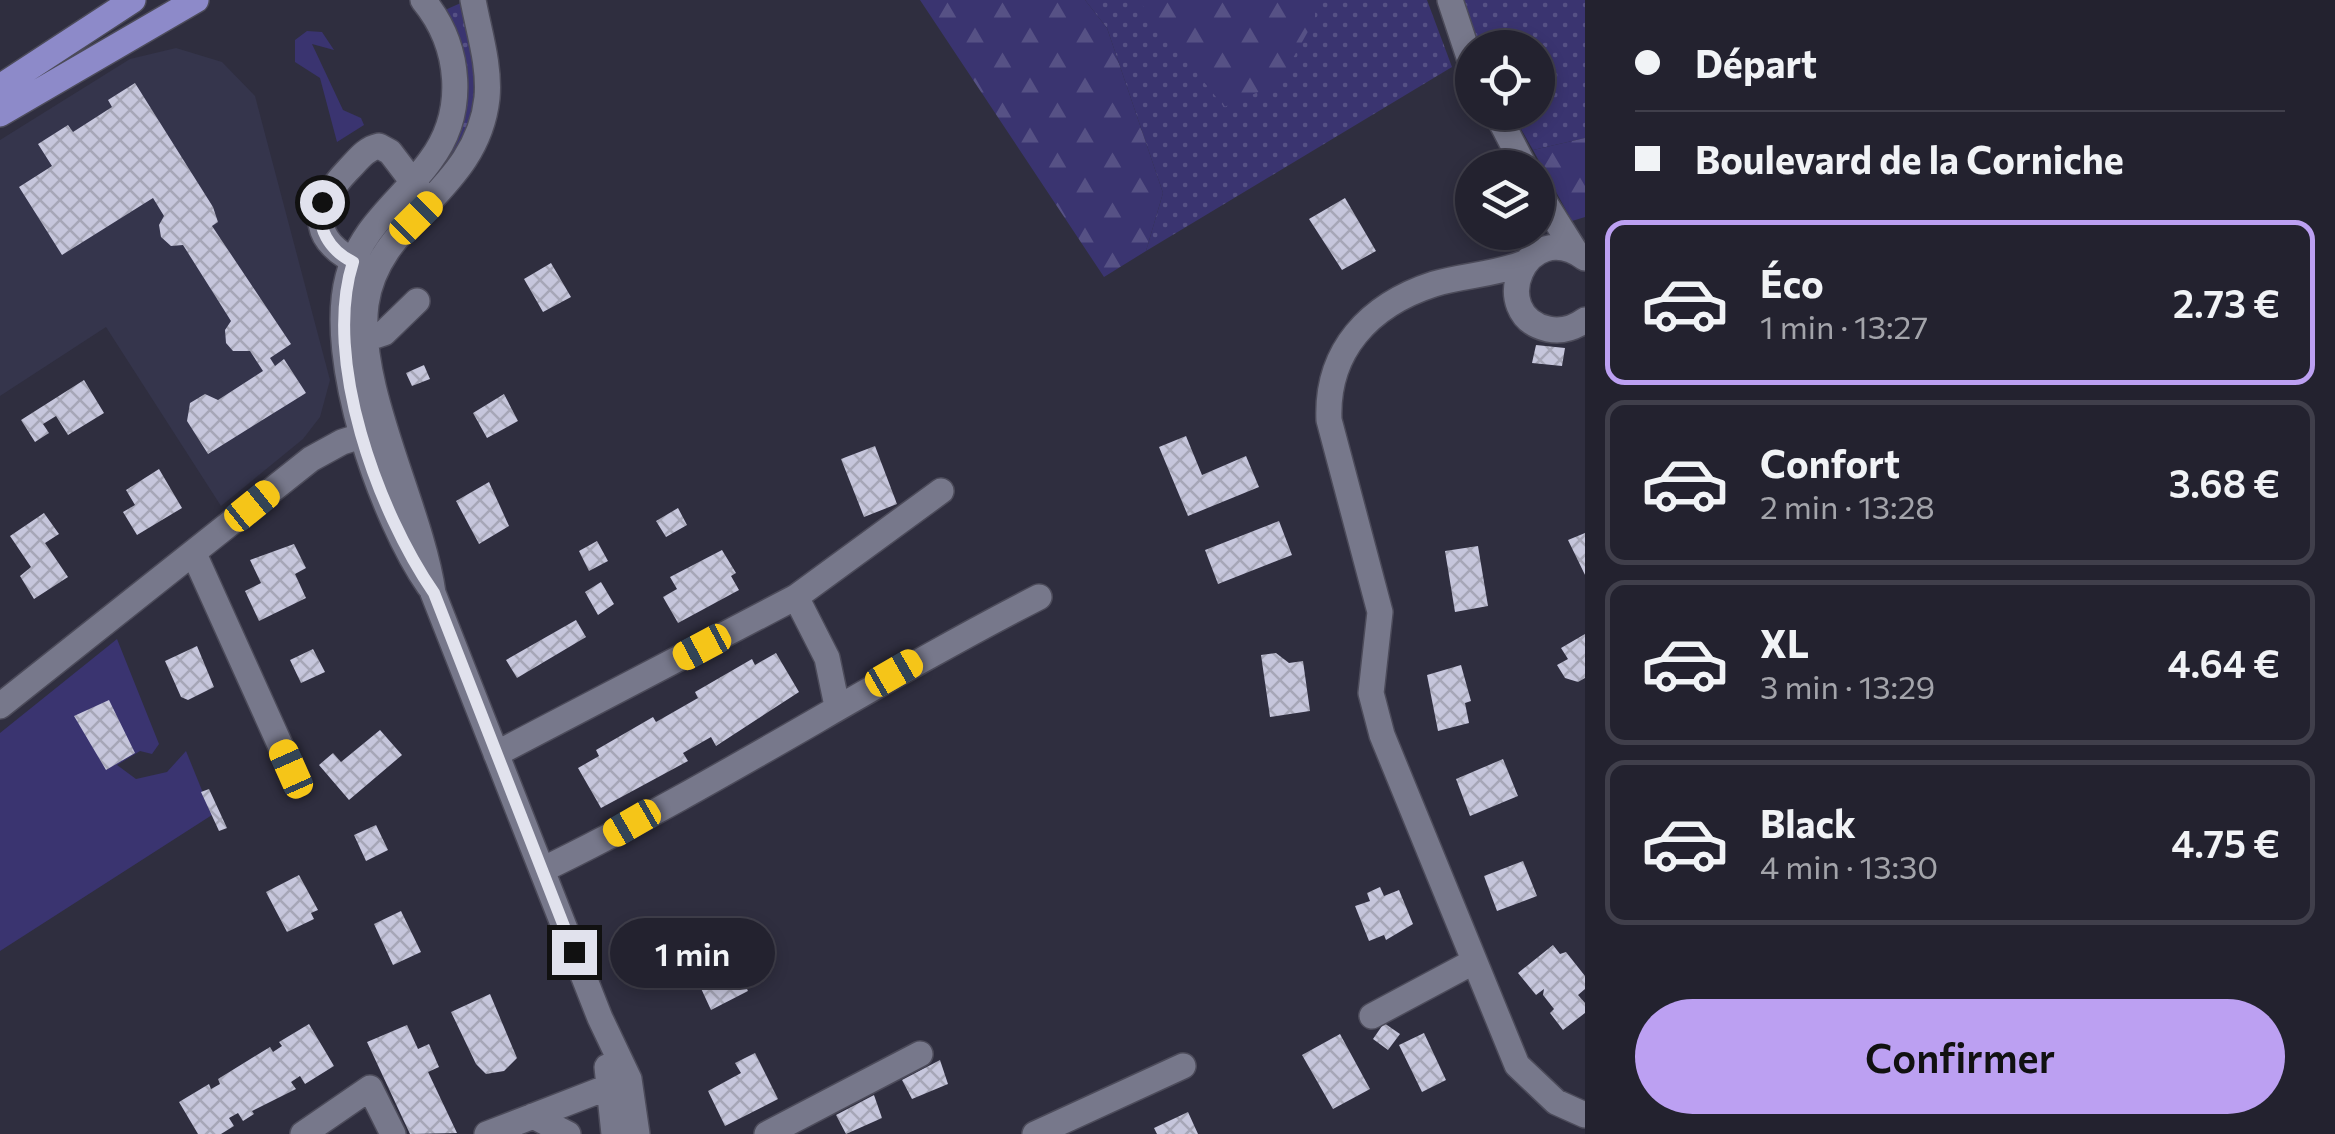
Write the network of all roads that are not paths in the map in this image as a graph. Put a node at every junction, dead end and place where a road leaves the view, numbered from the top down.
1 (133, 0) edge
2 (196, 0) edge
3 (423, 0) edge
4 (473, 0) edge
5 (1450, 0) edge
6 (1460, 30) edge
7 (0, 87) edge
8 (0, 114) edge
9 (412, 182) junction
10 (431, 204) junction
11 (1555, 219) edge
12 (1531, 250) edge
13 (1580, 254) edge
14 (1530, 258) junction
15 (364, 266) junction
16 (1466, 280) junction
17 (417, 300) dead end
18 (1519, 306) junction
19 (1579, 330) edge
20 (355, 343) junction
21 (375, 432) junction
22 (942, 491) dead end
23 (194, 554) junction
24 (796, 596) junction
25 (1039, 597) dead end
26 (0, 706) edge
27 (837, 706) junction
28 (496, 754) junction
29 (291, 769) dead end
30 (542, 870) junction
31 (1473, 962) junction
32 (1372, 1016) dead end
33 (920, 1054) dead end
34 (1183, 1066) dead end
35 (620, 1082) junction
36 (533, 1116) junction
37 (1578, 1121) edge
38 (303, 1134) edge
39 (394, 1134) edge
40 (487, 1134) edge
41 (568, 1134) edge
42 (614, 1134) edge
43 (637, 1134) edge
44 (767, 1134) edge
45 (1035, 1134) edge

1 - 7 main road
2 - 8 main road
3 - 9 street
4 - 10 street
5 - 6 street
9 - 10 street
9 - 15 street
9 - 15 street
10 - 15 street
11 - 13 street
12 - 14 street
13 - 14 street
14 - 16 street
14 - 18 street
15 - 20 street
16 - 18 street
16 - 31 street
17 - 20 street
18 - 19 street
20 - 21 street
21 - 23 street
21 - 28 street
22 - 24 street
23 - 26 street
23 - 29 street
24 - 27 street
24 - 28 street
25 - 27 street
27 - 30 street
28 - 30 street
30 - 35 street
31 - 32 street
31 - 37 street
33 - 44 street
34 - 45 street
35 - 36 street
35 - 42 street
35 - 43 street
36 - 40 street
36 - 41 street
38 - 39 street

